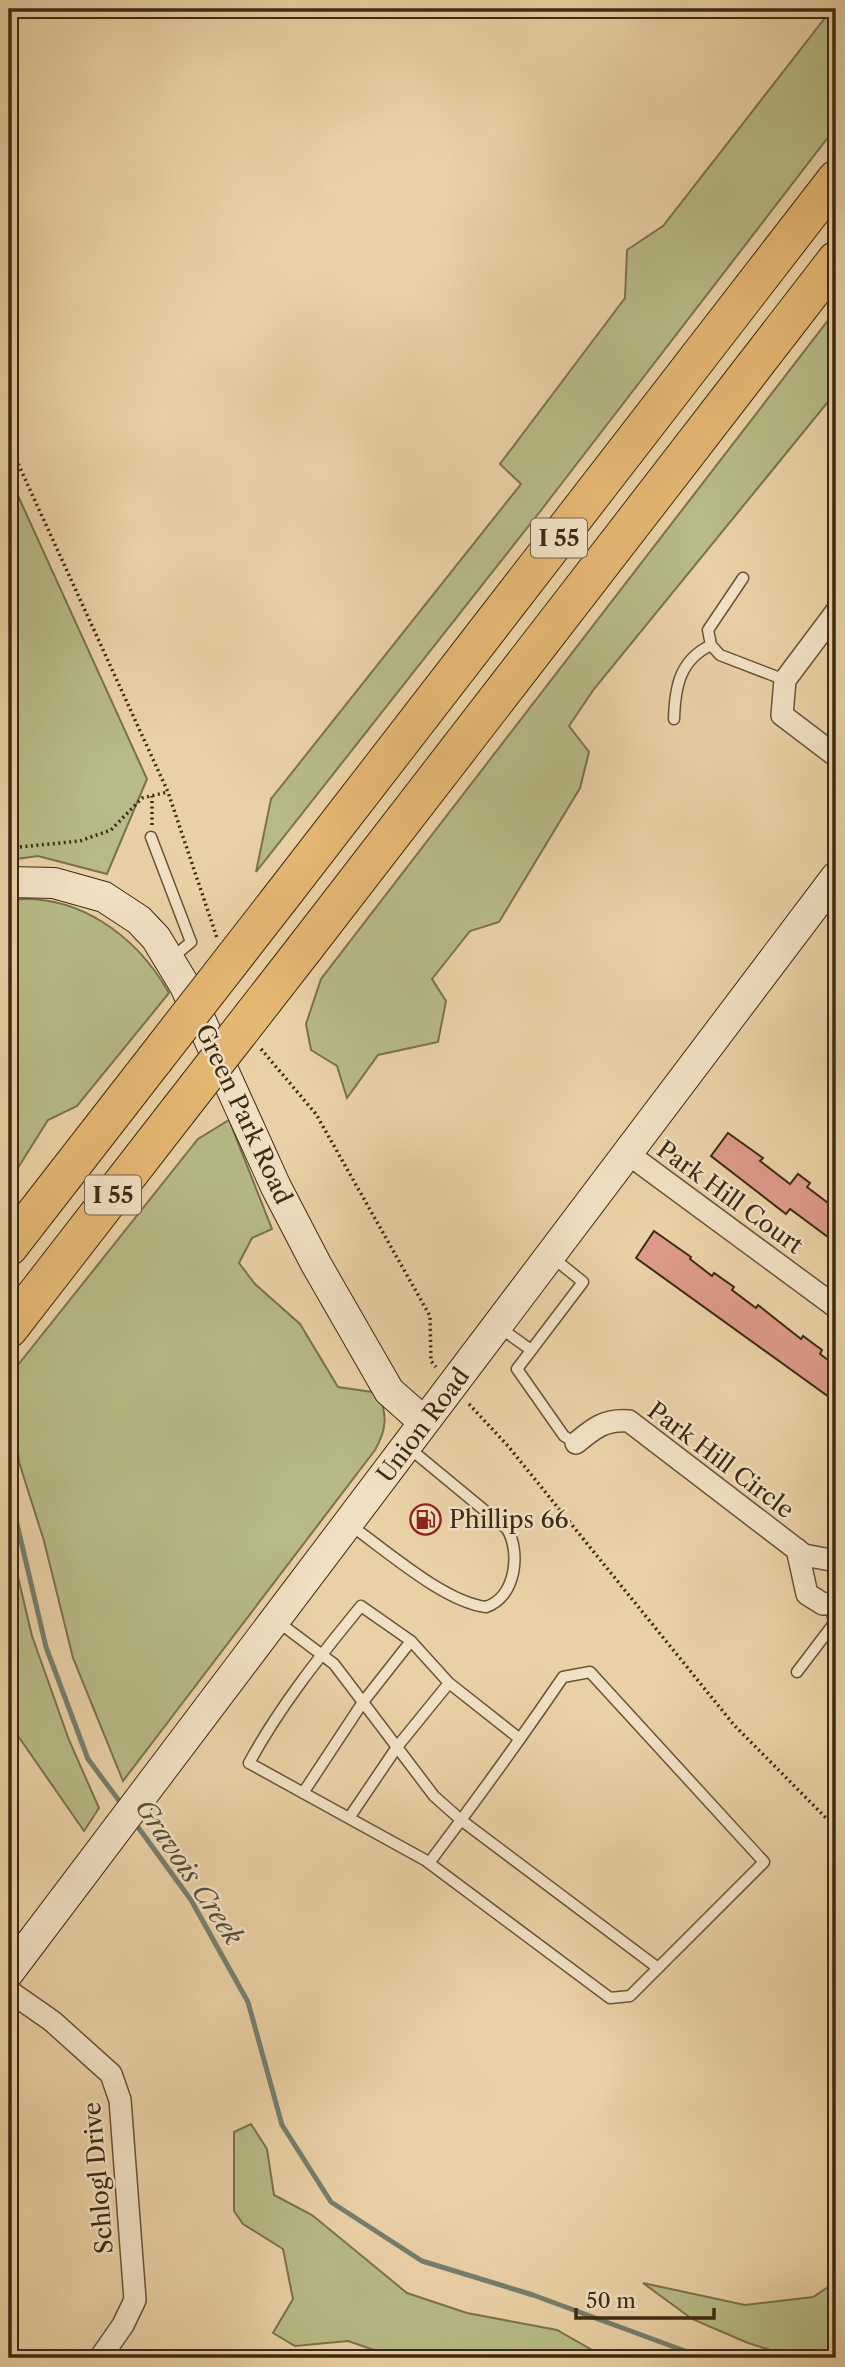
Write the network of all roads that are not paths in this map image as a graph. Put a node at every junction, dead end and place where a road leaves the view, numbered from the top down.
1 (836, 179) edge
2 (836, 260) edge
3 (743, 578) dead end
4 (836, 612) edge
5 (711, 645) junction
6 (785, 680) junction
7 (674, 719) dead end
8 (835, 753) edge
9 (151, 837) road end
10 (836, 877) edge
11 (9, 882) edge
12 (171, 959) junction
13 (627, 1153) junction
14 (9, 1247) edge
15 (551, 1256) junction
16 (836, 1307) edge
17 (498, 1326) junction
18 (9, 1329) edge
19 (531, 1350) junction
20 (424, 1422) junction
21 (576, 1443) joint
22 (406, 1446) junction
23 (348, 1524) junction
24 (797, 1549) junction
25 (836, 1561) edge
26 (833, 1603) edge
27 (275, 1619) junction
28 (411, 1641) junction
29 (321, 1654) junction
30 (797, 1672) dead end
31 (449, 1683) junction
32 (363, 1702) junction
33 (520, 1739) junction
34 (397, 1747) junction
35 (303, 1793) junction
36 (349, 1818) junction
37 (461, 1821) junction
38 (429, 1863) junction
39 (19, 1938) edge
40 (658, 1968) junction
41 (9, 1972) edge
42 (9, 1991) edge
43 (100, 2358) edge

1 - 14 highway, I 55, bridge
2 - 18 highway, I 55, bridge
3 - 5 lane
4 - 6 street
5 - 6 lane
5 - 7 lane
6 - 8 street
9 - 12 lane
10 - 13 main road, Union Road
11 - 12 main road, Green Park Road
12 - 20 main road, Green Park Road
13 - 15 main road, Union Road
13 - 16 street, Park Hill Court
15 - 17 main road, Union Road
15 - 19 lane
17 - 19 lane
17 - 20 main road, Union Road
19 - 21 lane
20 - 22 main road, Union Road
21 - 24 street, Park Hill Circle
22 - 23 main road, Union Road
22 - 23 lane
23 - 27 main road, Union Road
24 - 25 street, Park Hill Circle
24 - 26 street, Park Hill Circle
26 - 30 lane
27 - 29 lane
27 - 39 main road, Union Road
28 - 29 lane
28 - 31 lane
28 - 32 lane
29 - 32 lane
29 - 35 lane
31 - 33 lane
31 - 34 lane
32 - 34 lane
32 - 35 lane
33 - 37 lane
33 - 40 lane
34 - 36 lane
34 - 37 lane
35 - 36 lane
36 - 38 lane
37 - 38 lane
37 - 40 lane
38 - 40 lane
39 - 41 main road, Union Road
42 - 43 street, Schlogl Drive

